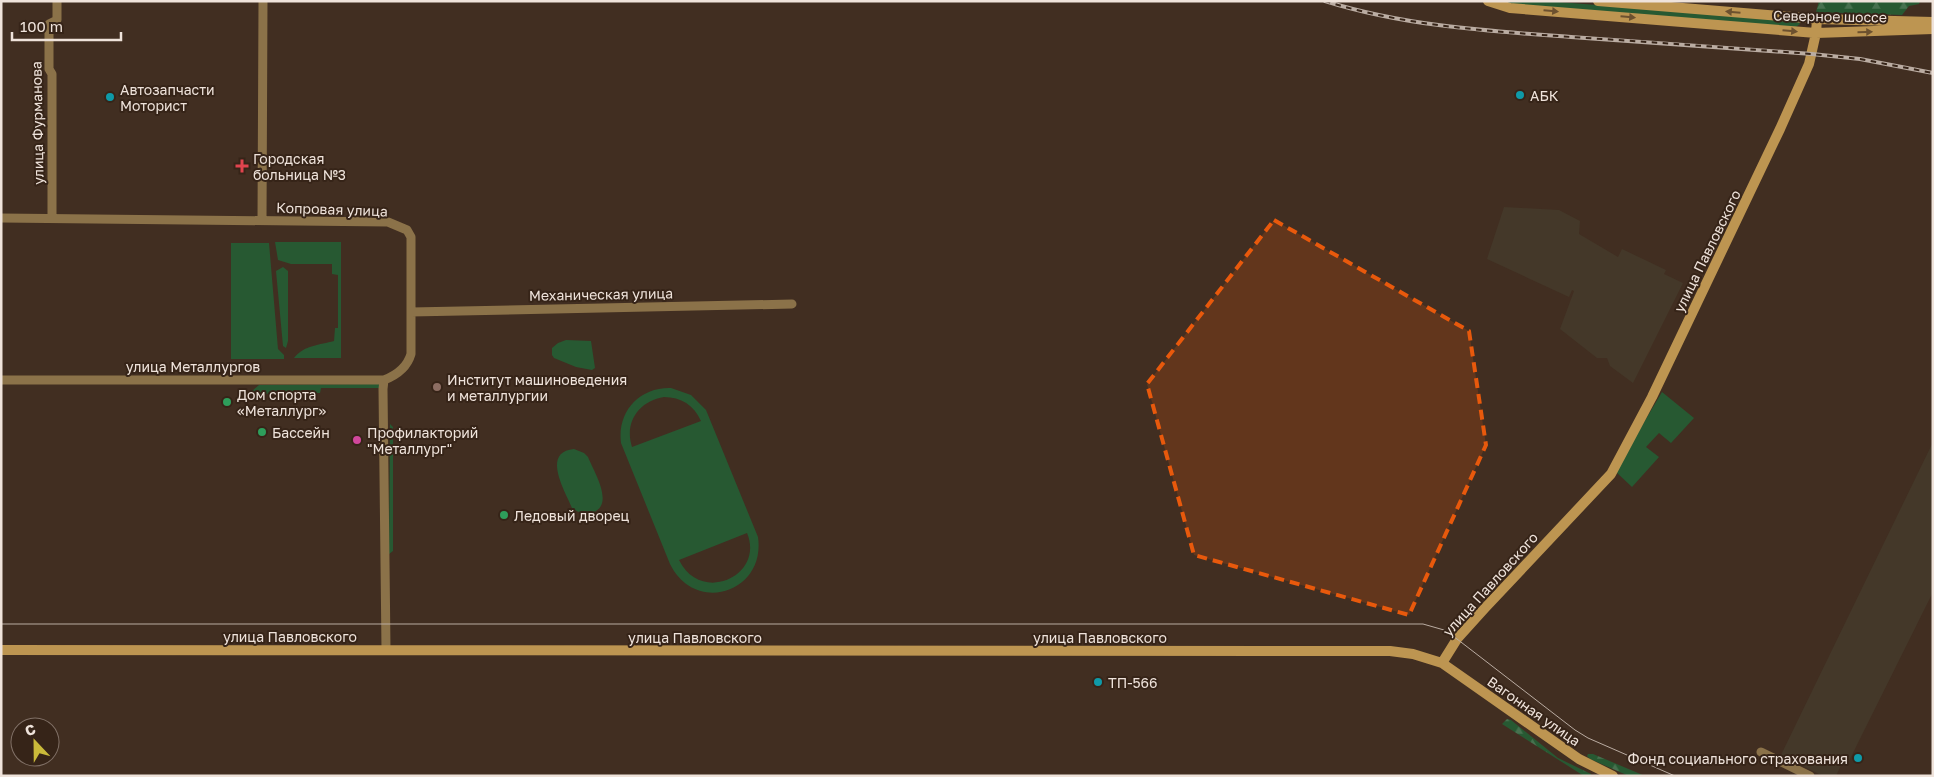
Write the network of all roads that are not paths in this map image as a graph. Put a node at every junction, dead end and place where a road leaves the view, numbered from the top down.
1 (57, 1) edge
2 (263, 1) edge
3 (1488, 1) edge
4 (1598, 1) edge
5 (1817, 19) junction
6 (1933, 22) edge
7 (1933, 29) edge
8 (1816, 33) junction
9 (1, 218) edge
10 (52, 218) junction
11 (262, 220) junction
12 (792, 304) dead end
13 (411, 312) junction
14 (1, 380) edge
15 (384, 380) junction
16 (386, 649) junction
17 (1, 650) edge
18 (1442, 663) junction
19 (1761, 752) dead end
20 (1613, 776) edge
21 (1810, 776) edge

1 - 10 street, улица Фурманова
2 - 11 street
3 -> 8 street, Северное шоссе
5 -> 4 street, Северное шоссе
5 - 6 street, Северное шоссе
5 - 8 street, улица Павловского
8 -> 7 street, Северное шоссе
8 - 18 street, улица Павловского
9 - 10 street, Копровая улица
10 - 11 street, Копровая улица
11 - 13 street, Копровая улица
12 - 13 street, Механическая улица
13 - 15 street, Копровая улица
14 - 15 street, улица Металлургов
15 - 16 street
16 - 17 street, улица Павловского
16 - 18 street, улица Павловского
18 - 20 street, Вагонная улица
19 - 21 street

